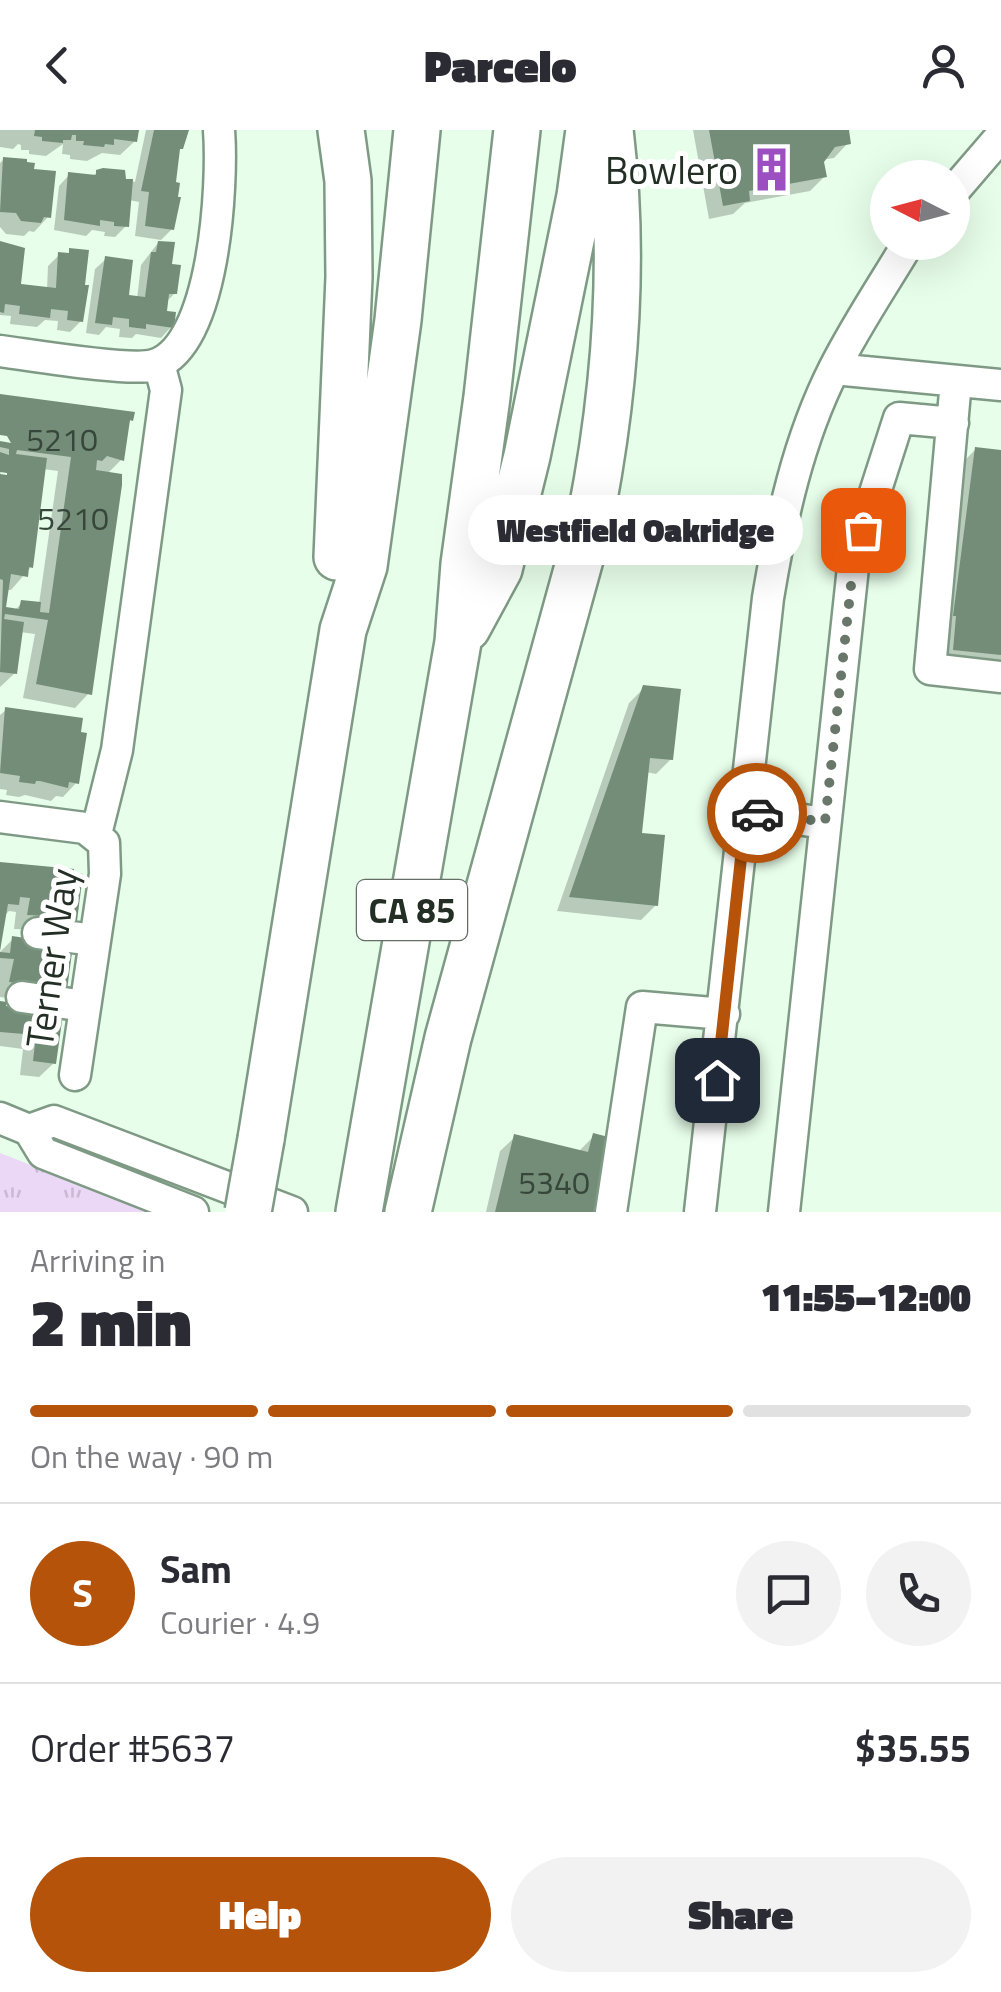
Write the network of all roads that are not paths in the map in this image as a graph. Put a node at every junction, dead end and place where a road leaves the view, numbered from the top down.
1 (220, 130) edge
2 (341, 130) edge
3 (417, 130) edge
4 (516, 130) edge
5 (589, 130) edge
6 (610, 130) edge
7 (1001, 136) edge
8 (970, 172) edge
9 (898, 260) edge
10 (0, 352) edge
11 (159, 364) junction
12 (834, 369) junction
13 (956, 381) junction
14 (1001, 385) edge
15 (953, 423) junction
16 (714, 536) dead end
17 (777, 549) junction
18 (342, 630) junction
19 (458, 642) junction
20 (1001, 677) edge
21 (746, 812) junction
22 (0, 817) edge
23 (825, 822) junction
24 (96, 834) junction
25 (38, 933) dead end
26 (96, 940) junction
27 (22, 997) dead end
28 (85, 1006) junction
29 (724, 1014) junction
30 (75, 1074) dead end
31 (0, 1118) edge
32 (29, 1130) junction
33 (362, 1194) edge
34 (410, 1203) edge
35 (193, 1212) edge
36 (248, 1212) edge
37 (292, 1212) edge
38 (612, 1212) edge
39 (700, 1212) edge
40 (784, 1212) edge

1 - 11 street
2 - 18 highway
3 - 18 highway, CA 85
4 - 19 highway, CA 85
5 - 19 highway
6 - 34 highway
7 - 8 street
9 - 12 street
10 - 11 street
11 - 24 street
12 - 13 street
12 - 17 street
13 - 14 street
13 - 15 street
15 - 20 street
15 - 23 street
16 - 17 street
17 - 21 street
18 - 36 highway, CA 85, bridge
19 - 33 highway, CA 85
21 - 23 street
21 - 29 street
22 - 24 street, Terner Way
23 - 40 street
24 - 26 street, Terner Way
25 - 26 street
26 - 28 street, Terner Way
27 - 28 street
28 - 30 street, Terner Way
29 - 38 street
29 - 39 street
31 - 32 street
32 - 35 street
32 - 37 street

